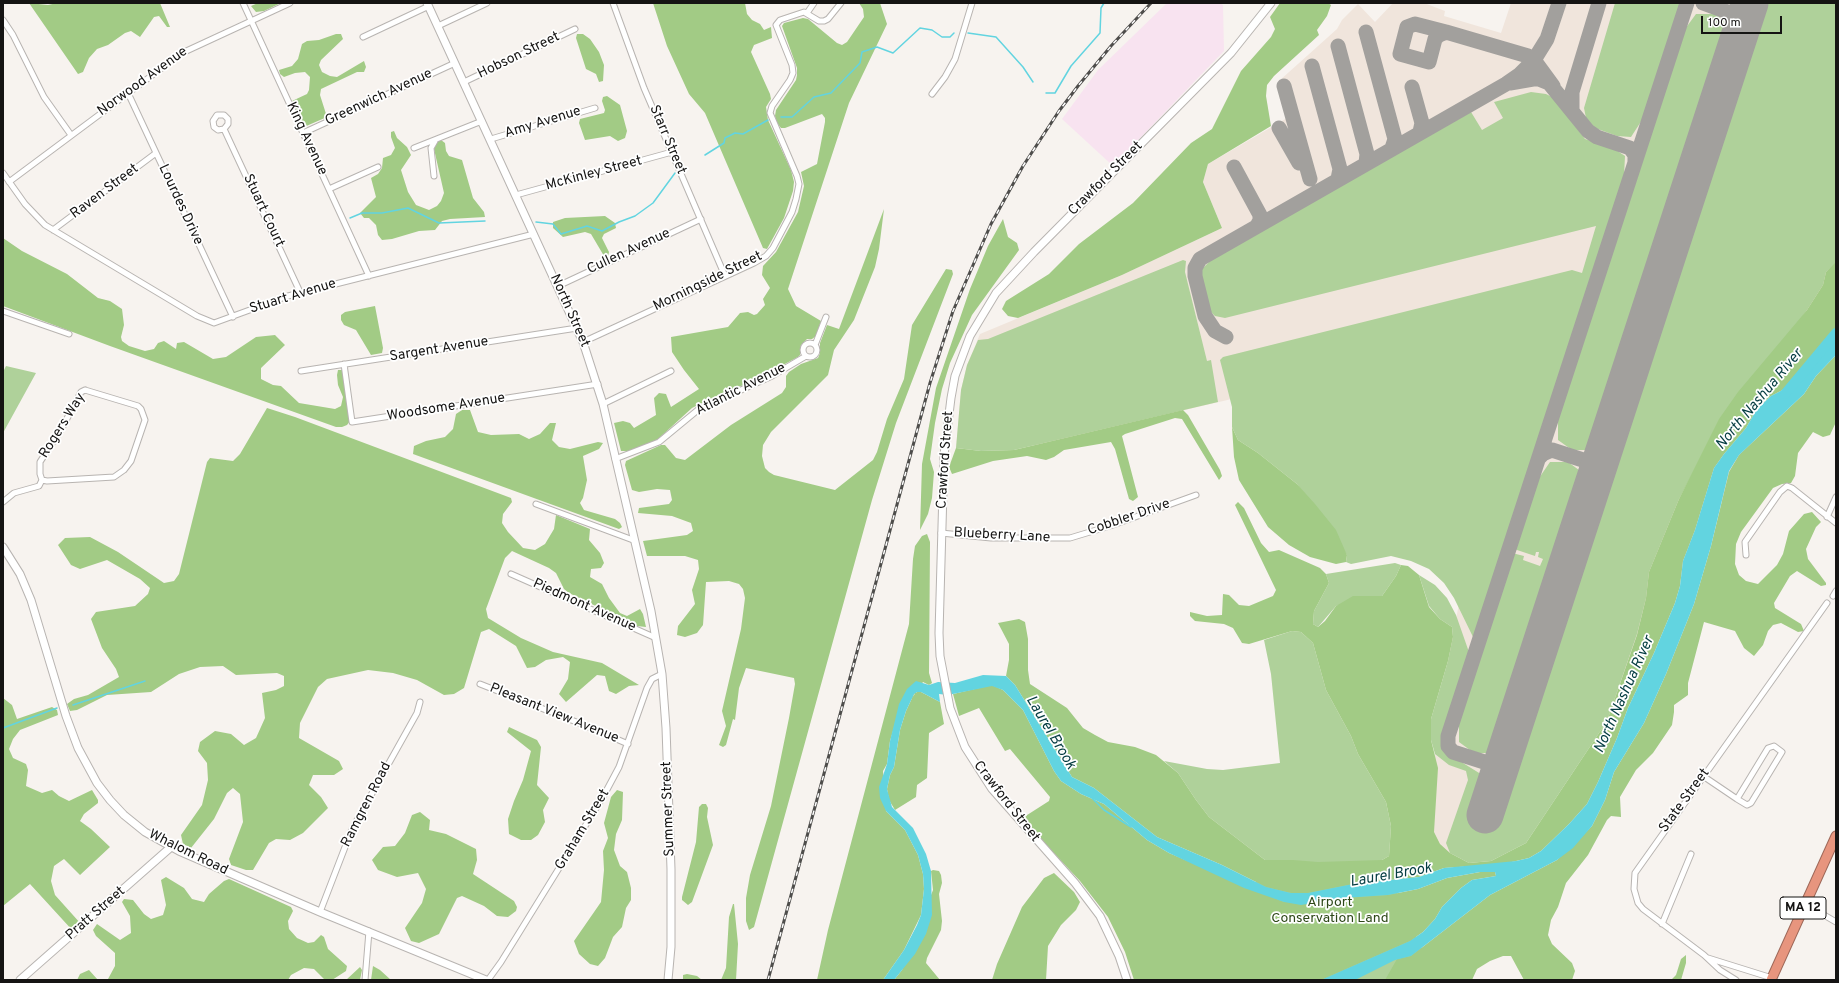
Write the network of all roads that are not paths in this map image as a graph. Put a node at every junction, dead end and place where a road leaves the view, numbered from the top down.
1 (243, 3) edge
2 (290, 3) edge
3 (487, 3) edge
4 (613, 3) edge
5 (814, 3) edge
6 (841, 3) edge
7 (972, 3) edge
8 (1271, 3) edge
9 (428, 4) edge
10 (807, 13) junction
11 (3, 20) edge
12 (251, 21) junction
13 (438, 26) junction
14 (575, 29) dead end
15 (363, 37) dead end
16 (455, 63) junction
17 (464, 82) junction
18 (128, 93) junction
19 (932, 94) dead end
20 (595, 108) dead end
21 (482, 122) junction
22 (224, 129) dead end
23 (303, 133) junction
24 (71, 134) junction
25 (437, 139) junction
26 (491, 139) junction
27 (414, 148) dead end
28 (672, 152) junction
29 (156, 153) junction
30 (378, 167) dead end
31 (3, 173) edge
32 (434, 176) dead end
33 (9, 182) junction
34 (329, 189) junction
35 (516, 195) junction
36 (701, 219) junction
37 (53, 230) junction
38 (534, 234) junction
39 (369, 276) junction
40 (725, 276) junction
41 (558, 286) junction
42 (300, 292) junction
43 (4, 312) edge
44 (233, 316) junction
45 (826, 317) dead end
46 (577, 328) junction
47 (69, 334) dead end
48 (583, 342) junction
49 (814, 345) junction
50 (806, 356) junction
51 (344, 364) junction
52 (301, 371) dead end
53 (671, 371) dead end
54 (598, 384) junction
55 (603, 404) junction
56 (615, 459) junction
57 (42, 480) junction
58 (1196, 495) dead end
59 (1836, 497) edge
60 (3, 502) edge
61 (536, 504) dead end
62 (1827, 517) junction
63 (1836, 523) edge
64 (941, 533) junction
65 (1062, 538) joint
66 (633, 540) junction
67 (3, 547) edge
68 (1746, 555) dead end
69 (511, 574) dead end
70 (1827, 603) dead end
71 (656, 638) junction
72 (662, 674) junction
73 (480, 684) dead end
74 (420, 702) dead end
75 (628, 744) junction
76 (1704, 776) junction
77 (1737, 799) junction
78 (1836, 836) edge
79 (171, 848) junction
80 (1691, 854) dead end
81 (1805, 904) junction
82 (320, 912) junction
83 (1836, 922) edge
84 (1662, 924) junction
85 (369, 931) junction
86 (1706, 958) junction
87 (1772, 979) edge
88 (20, 980) edge
89 (365, 980) edge
90 (487, 980) edge
91 (668, 980) edge
92 (1127, 980) edge
93 (1736, 980) edge

1 - 12 street, King Avenue
2 - 12 street, Norwood Avenue
3 - 13 street
4 - 28 street, Starr Street
5 - 10 street
6 - 10 street
7 - 19 street
8 - 64 main road, Crawford Street
9 - 13 main road, North Street
9 - 15 street
10 - 40 street, Morningside Street
11 - 24 street
12 - 18 street, Norwood Avenue
12 - 23 street, King Avenue
13 - 16 main road, North Street
14 - 17 street, Hobson Street
16 - 17 main road, North Street
16 - 23 street, Greenwich Avenue
17 - 21 main road, North Street
18 - 24 street, Norwood Avenue
18 - 29 street, Lourdes Drive
20 - 26 street, Amy Avenue
21 - 25 street
21 - 26 main road, North Street
22 - 42 street, Stuart Court
23 - 34 street, King Avenue
24 - 33 street, Norwood Avenue
25 - 27 street
25 - 32 street
26 - 35 main road, North Street
28 - 35 street, McKinley Street
28 - 36 street, Starr Street
29 - 37 street, Raven Street
29 - 44 street, Lourdes Drive
30 - 34 street
31 - 33 street, Stuart Avenue
33 - 37 street, Stuart Avenue
34 - 39 street, King Avenue
35 - 38 main road, North Street
36 - 40 street, Starr Street
36 - 41 street, Cullen Avenue
37 - 44 street, Stuart Avenue
38 - 39 street, Stuart Avenue
38 - 41 main road, North Street
39 - 42 street, Stuart Avenue
40 - 48 street, Morningside Street
41 - 46 main road, North Street
42 - 44 street, Stuart Avenue
43 - 47 street
45 - 49 street, Atlantic Avenue
46 - 48 main road, North Street
46 - 51 street, Sargent Avenue
48 - 54 main road, North Street
49 - 50 street, Atlantic Avenue
49 - 50 street, Atlantic Avenue
50 - 56 street, Atlantic Avenue
51 - 52 street, Sargent Avenue
51 - 54 street, Woodsome Avenue
53 - 55 street
54 - 55 main road, North Street
55 - 56 main road, North Street
56 - 66 main road, North Street
57 - 57 street, Rogers Way
57 - 60 street, Rogers Way
58 - 65 street, Cobbler Drive
59 - 62 street
61 - 66 street
62 - 63 street
62 - 68 street
64 - 65 street, Blueberry Lane
64 - 92 main road, Crawford Street
66 - 71 main road, North Street
67 - 79 main road, Whalom Road
69 - 71 street, Piedmont Avenue
70 - 76 street, State Street
71 - 72 main road, Summer Street
72 - 75 street, Graham Street
72 - 91 main road, Summer Street
73 - 75 street, Pleasant View Avenue
74 - 82 street, Ramgren Road
75 - 90 street, Graham Street
76 - 77 street
76 - 84 street, State Street
77 - 77 street
78 - 81 highway, MA 12
79 - 82 main road, Whalom Road
79 - 88 main road, Pratt Street
80 - 84 street
81 - 83 street
81 - 87 highway, MA 12
82 - 85 main road, Whalom Road
84 - 86 street, State Street
85 - 89 street
85 - 90 main road, Whalom Road
86 - 87 street
86 - 93 street, State Street

